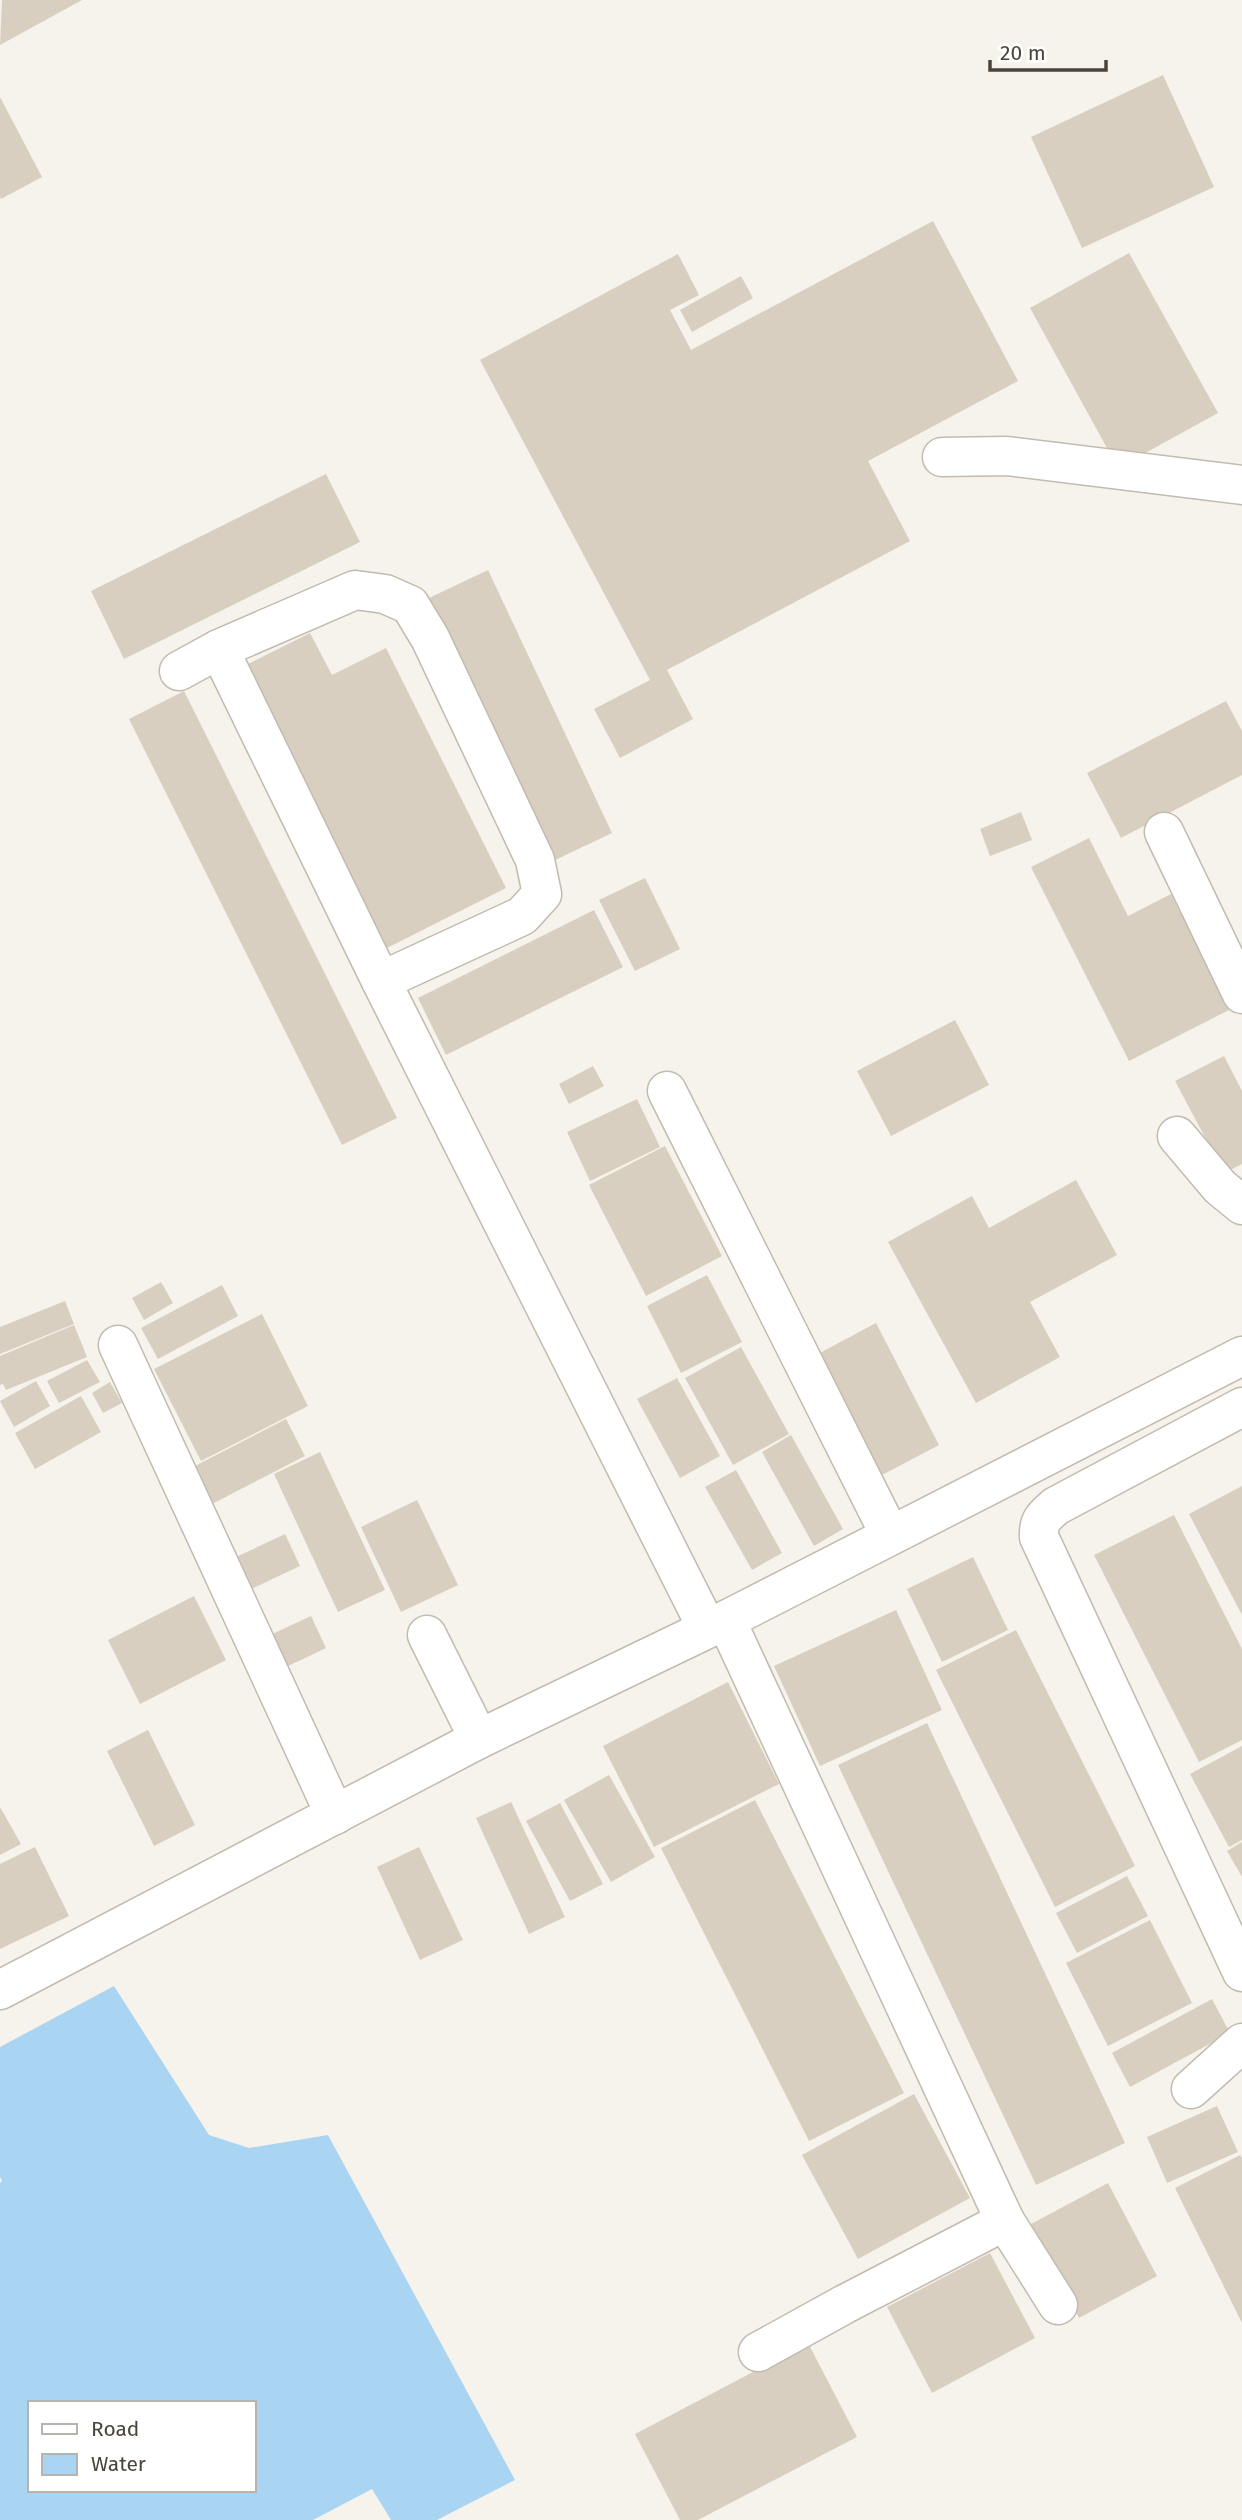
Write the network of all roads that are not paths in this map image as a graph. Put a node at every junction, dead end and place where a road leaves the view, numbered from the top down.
1 (942, 457) dead end
2 (1242, 485) edge
3 (219, 649) junction
4 (179, 671) dead end
5 (1164, 832) dead end
6 (381, 981) junction
7 (1242, 994) edge
8 (667, 1091) dead end
9 (1177, 1136) dead end
10 (1242, 1205) edge
11 (118, 1345) dead end
12 (1242, 1356) edge
13 (1242, 1407) edge
14 (890, 1535) junction
15 (716, 1624) junction
16 (427, 1634) dead end
17 (479, 1739) junction
18 (335, 1815) junction
19 (1242, 1972) edge
20 (0, 1990) edge
21 (1242, 2043) edge
22 (1191, 2089) dead end
23 (1005, 2221) junction
24 (1058, 2305) dead end
25 (758, 2352) dead end

1 - 2 street
3 - 4 street
3 - 6 street
3 - 6 street
5 - 7 street
6 - 15 street
8 - 14 street
9 - 10 street
11 - 18 street
12 - 14 street
13 - 19 street
14 - 15 street
15 - 17 street
15 - 23 street
16 - 17 street
17 - 18 street
18 - 20 street
21 - 22 street
23 - 24 street
23 - 25 street

